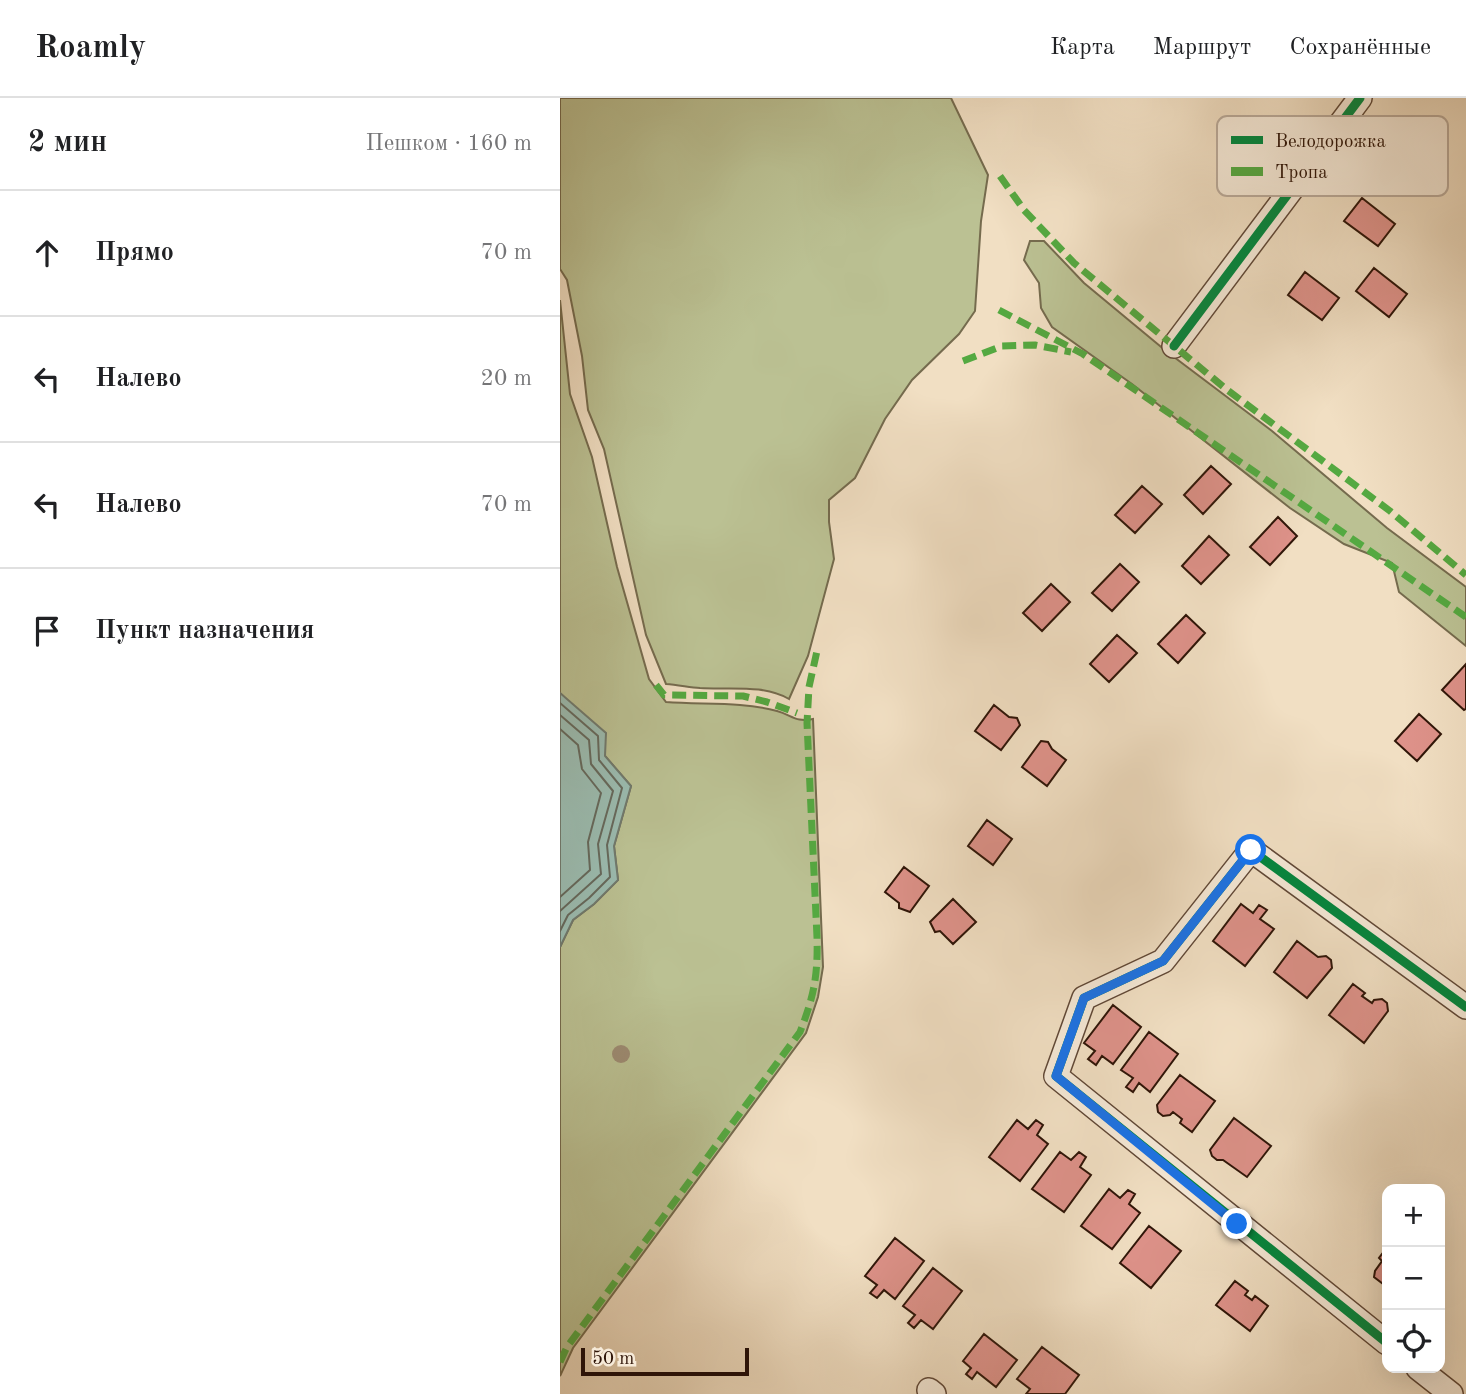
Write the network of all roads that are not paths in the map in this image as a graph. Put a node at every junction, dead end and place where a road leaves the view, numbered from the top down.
1 (1360, 98) edge
2 (1346, 116) edge
3 (1286, 196) edge
4 (1174, 346) dead end
5 (1466, 1007) edge
6 (1382, 1339) edge
7 (1424, 1373) edge
8 (1451, 1394) edge

1 - 2 street
3 - 4 street
5 - 6 street
7 - 8 street

